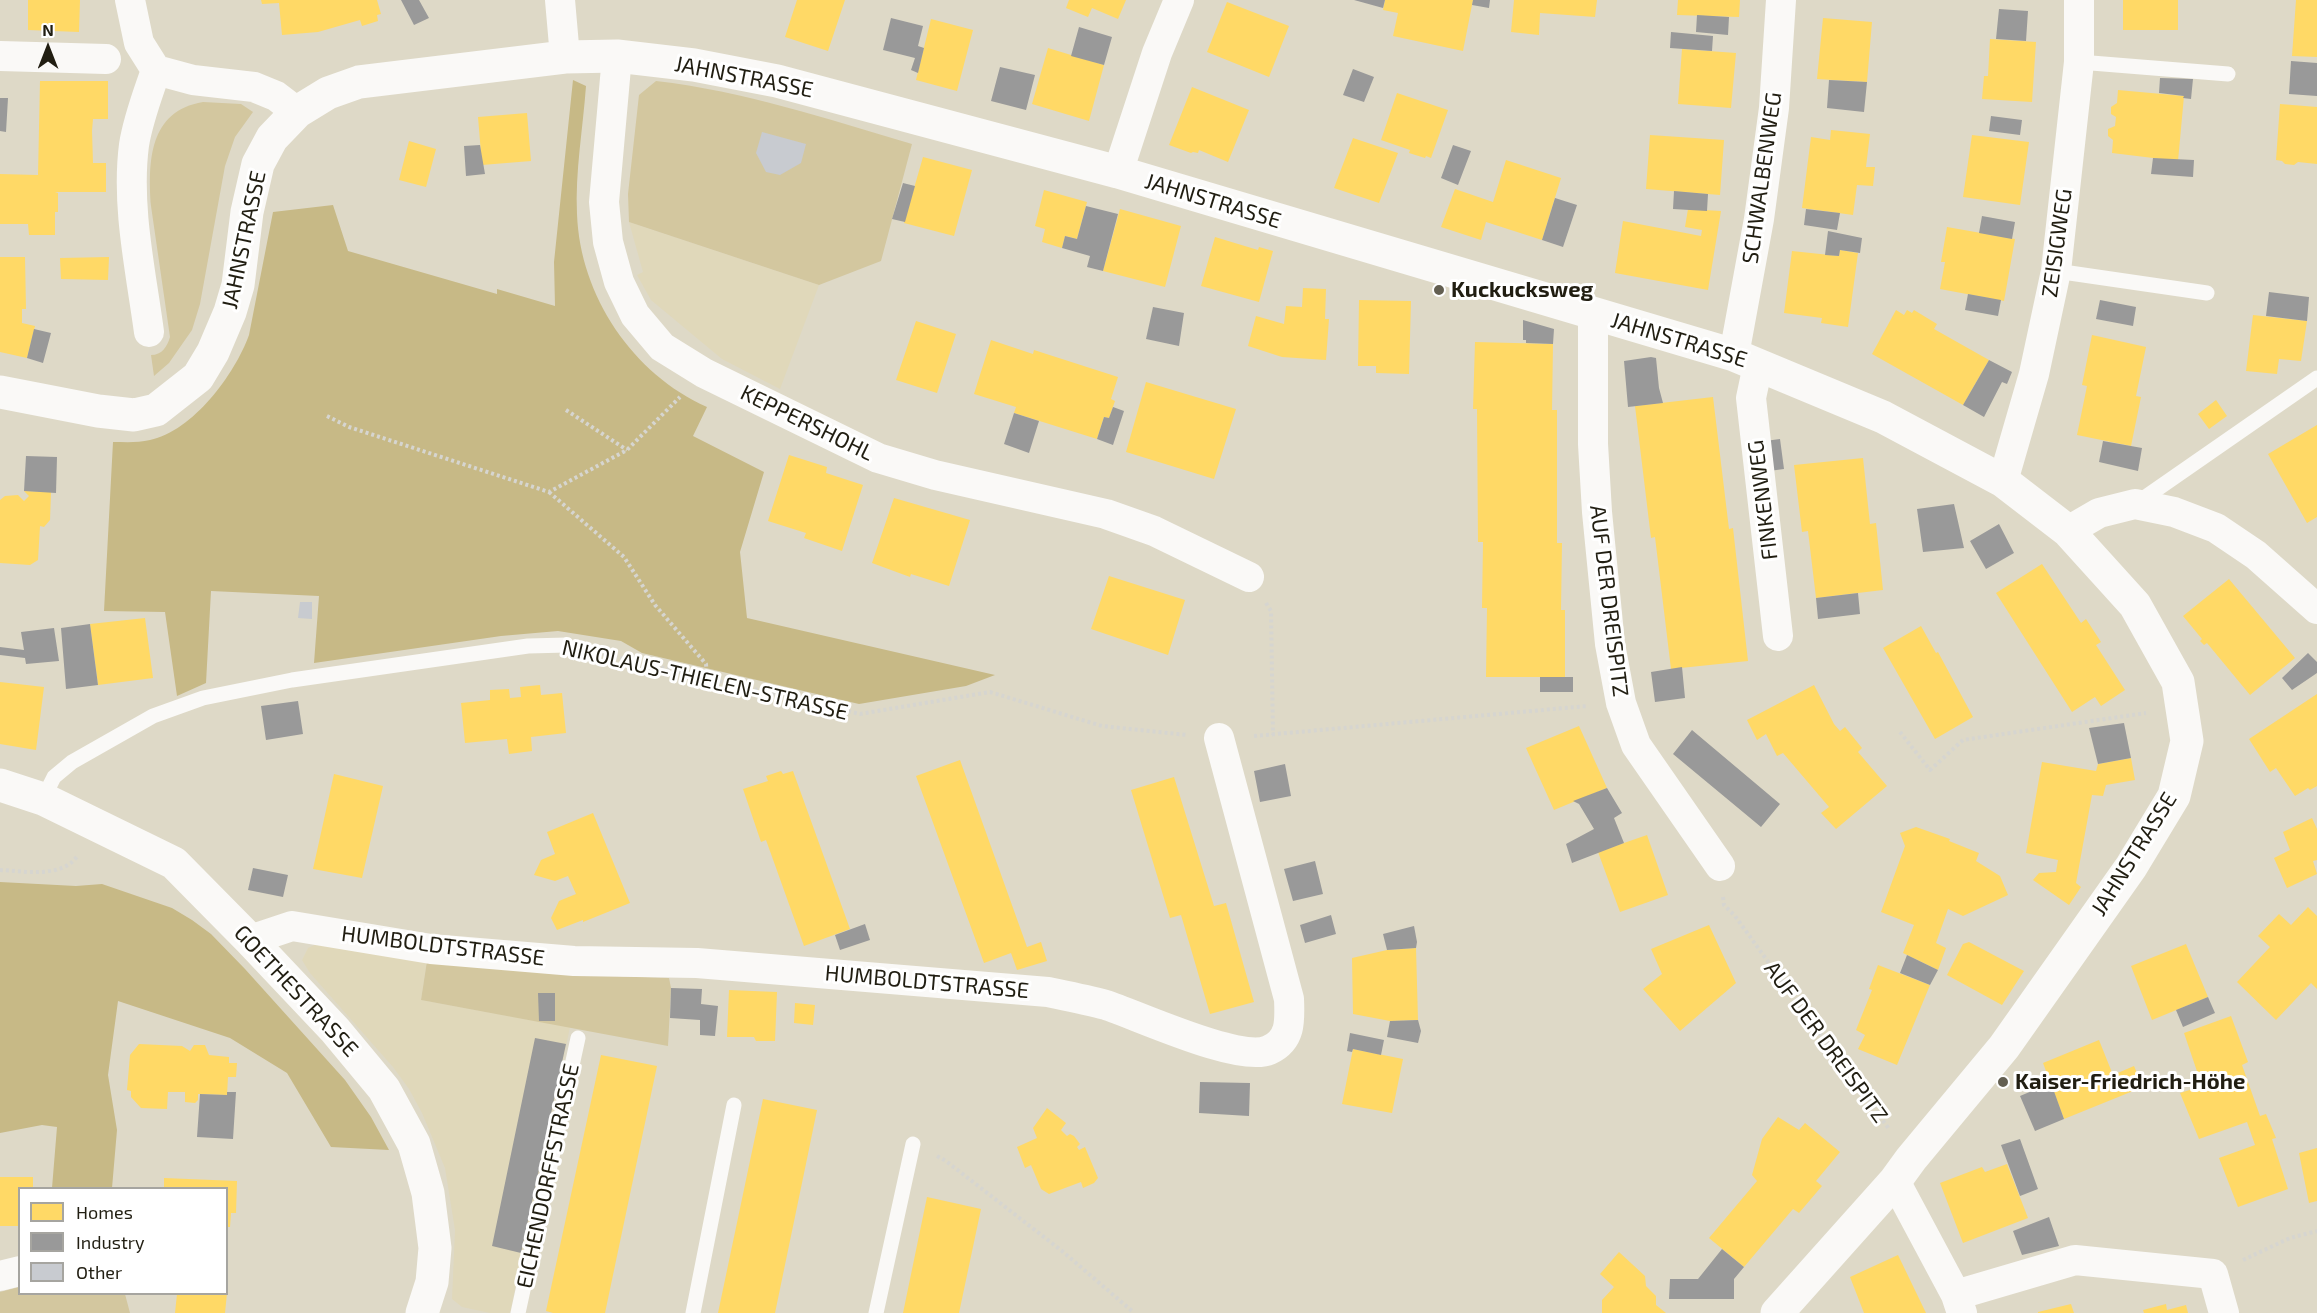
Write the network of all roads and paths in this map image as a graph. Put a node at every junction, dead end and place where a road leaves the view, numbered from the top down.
1 (130, 0) edge
2 (560, 0) edge
3 (1179, 0) edge
4 (1781, 0) edge
5 (2079, 0) edge
6 (0, 56) edge
7 (617, 56) junction
8 (565, 57) junction
9 (106, 59) dead end
10 (2079, 62) junction
11 (156, 70) junction
12 (2228, 74) dead end
13 (297, 112) junction
14 (1118, 172) junction
15 (2056, 272) junction
16 (2207, 293) dead end
17 (1593, 314) junction
18 (149, 332) dead end
19 (1746, 360) junction
20 (704, 373) junction
21 (2317, 378) edge
22 (0, 392) edge
23 (566, 410) dead end
24 (327, 416) dead end
25 (627, 450) junction
26 (2003, 481) junction
27 (549, 492) junction
28 (2135, 504) junction
29 (2068, 531) junction
30 (1249, 577) joint
31 (2317, 609) edge
32 (1778, 636) dead end
33 (567, 645) joint
34 (707, 678) junction
35 (1621, 703) junction
36 (2181, 708) junction
37 (1900, 732) dead end
38 (1273, 735) junction
39 (1219, 738) junction
40 (0, 785) edge
41 (44, 799) junction
42 (96, 825) junction
43 (1720, 866) joint
44 (0, 870) edge
45 (250, 940) junction
46 (578, 1038) dead end
47 (734, 1105) dead end
48 (913, 1144) joint
49 (1903, 1170) junction
50 (2317, 1231) edge
51 (18, 1272) edge
52 (2213, 1274) junction
53 (0, 1276) edge
54 (1959, 1304) edge
55 (429, 1312) edge
56 (518, 1313) edge
57 (693, 1313) edge
58 (876, 1313) edge
59 (1130, 1313) edge
60 (1777, 1313) edge
61 (2224, 1313) edge

1 - 11 street
2 - 8 street
3 - 14 street
4 - 19 street, SCHWALBENWEG
5 - 10 street, ZEISIGWEG
6 - 9 street
7 - 8 street, JAHNSTRASSE
7 - 14 street, JAHNSTRASSE
7 - 20 street, KEPPERSHOHL
8 - 13 street, JAHNSTRASSE
10 - 12 lane
10 - 15 street, ZEISIGWEG
11 - 13 street
11 - 18 street
13 - 22 street, JAHNSTRASSE
14 - 17 street, JAHNSTRASSE
15 - 16 lane
15 - 26 street, ZEISIGWEG
17 - 19 street, JAHNSTRASSE
17 - 35 street, AUF DER DREISPITZ
19 - 26 street, JAHNSTRASSE
19 - 32 street, FINKENWEG
20 - 25 path
20 - 30 street, KEPPERSHOHL
21 - 28 lane
23 - 25 path
24 - 27 path
25 - 27 path
26 - 29 street, JAHNSTRASSE
27 - 34 path
28 - 29 street
28 - 31 street
29 - 36 street, JAHNSTRASSE
30 - 38 path
33 - 34 path, NIKOLAUS-THIELEN-STRASSE
33 - 41 lane, NIKOLAUS-THIELEN-STRASSE
34 - 39 path, NIKOLAUS-THIELEN-STRASSE
35 - 38 path, NIKOLAUS-THIELEN-STRASSE
35 - 43 street, AUF DER DREISPITZ
36 - 37 path
36 - 49 street, JAHNSTRASSE
38 - 39 path, NIKOLAUS-THIELEN-STRASSE
39 - 45 street, HUMBOLDTSTRASSE
40 - 41 street, GOETHESTRASSE
41 - 42 street, GOETHESTRASSE
42 - 44 path
42 - 45 street, GOETHESTRASSE
43 - 49 path, AUF DER DREISPITZ
45 - 55 street, GOETHESTRASSE
46 - 56 lane, EICHENDORFFSTRASSE
47 - 57 lane
48 - 58 lane
48 - 59 path
49 - 54 street
49 - 60 street, JAHNSTRASSE
50 - 52 path
51 - 53 street
52 - 54 street
52 - 61 street

